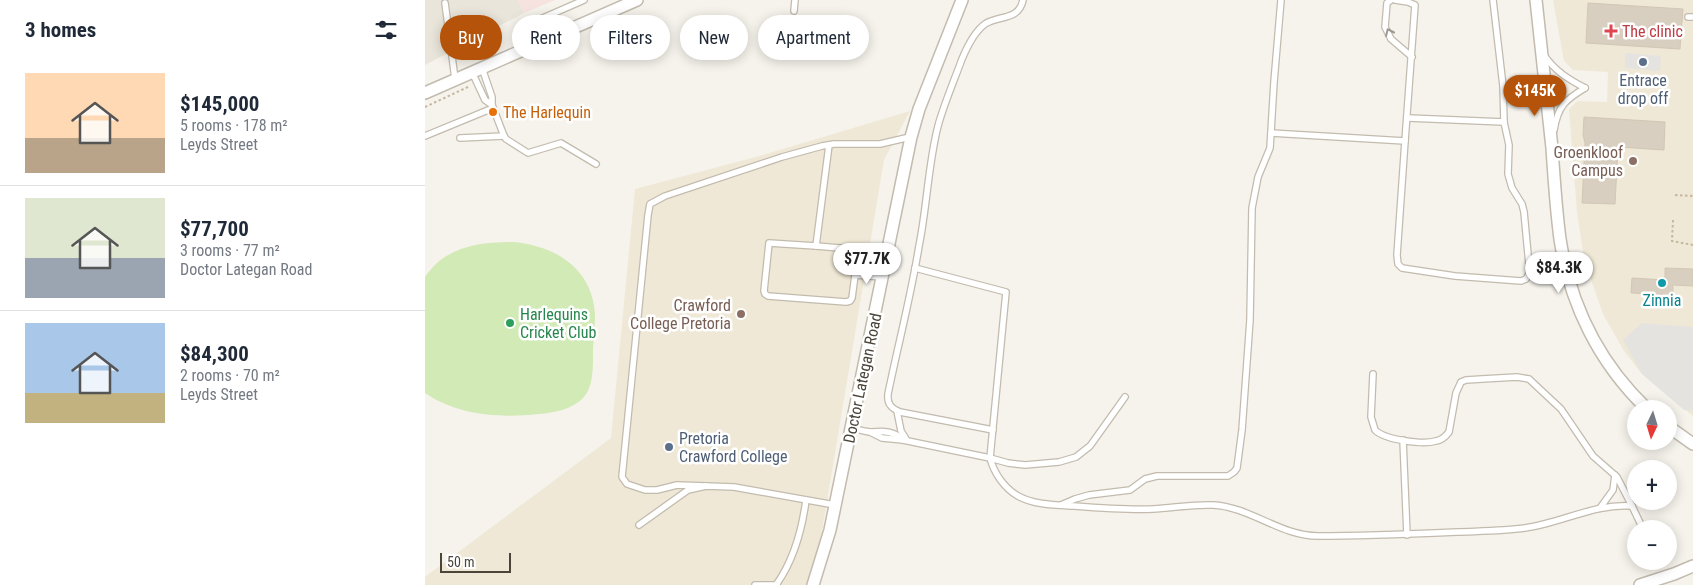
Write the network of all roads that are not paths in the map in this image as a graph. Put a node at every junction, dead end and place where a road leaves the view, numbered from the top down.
1 (584, 0) edge
2 (637, 0) edge
3 (795, 0) edge
4 (963, 0) edge
5 (1023, 0) edge
6 (1281, 0) edge
7 (1391, 0) edge
8 (1395, 0) edge
9 (1493, 0) edge
10 (1537, 0) edge
11 (445, 3) dead end
12 (794, 11) dead end
13 (550, 15) edge
14 (1541, 51) junction
15 (1412, 56) junction
16 (477, 70) junction
17 (455, 79) junction
18 (425, 93) edge
19 (493, 107) junction
20 (1408, 118) junction
21 (1505, 122) junction
22 (1271, 133) junction
23 (425, 136) edge
24 (504, 136) junction
25 (911, 137) junction
26 (461, 138) dead end
27 (1405, 141) junction
28 (829, 145) junction
29 (1551, 145) junction
30 (596, 164) dead end
31 (817, 246) junction
32 (915, 268) junction
33 (855, 275) junction
34 (883, 277) junction
35 (1373, 374) dead end
36 (1125, 397) dead end
37 (1638, 400) edge
38 (897, 411) junction
39 (851, 428) junction
40 (993, 430) junction
41 (1677, 433) edge
42 (1403, 440) junction
43 (906, 441) junction
44 (1693, 444) edge
45 (990, 458) junction
46 (1615, 475) junction
47 (706, 486) junction
48 (1627, 496) edge
49 (806, 500) junction
50 (835, 505) junction
51 (1061, 506) junction
52 (1627, 506) edge
53 (1599, 508) junction
54 (639, 525) dead end
55 (1407, 534) junction
56 (1693, 566) edge
57 (755, 585) edge
58 (777, 585) edge
59 (813, 585) edge
60 (1640, 585) edge

1 - 13 lane
2 - 16 street
3 - 12 lane
4 - 25 street, Doctor Lategan Road
5 - 32 lane
6 - 22 lane
15 -> 7 lane
8 - 15 lane
9 - 21 lane
10 - 14 street
11 - 17 lane
14 - 29 street
14 - 29 lane
15 - 20 lane
16 - 17 street
16 - 19 lane
16 - 19 lane
17 - 18 street
19 - 23 lane
19 - 24 lane
20 - 21 lane
20 - 27 lane
21 - 27 lane
22 - 27 lane
22 - 51 lane
24 - 26 lane
24 - 30 lane
25 - 28 lane
25 - 34 street, Doctor Lategan Road
28 - 31 lane
28 - 47 lane
29 - 37 street
31 - 33 lane
31 - 33 lane
32 - 38 lane
32 - 40 lane
33 - 34 lane
34 - 39 street, Doctor Lategan Road
35 - 42 lane
36 - 45 lane
38 - 40 lane
38 - 43 lane
39 - 43 lane
39 - 50 street, Doctor Lategan Road
40 - 45 lane
41 - 44 street
42 - 46 lane
42 - 55 lane
43 - 45 lane
45 - 51 lane
46 - 48 lane
46 - 53 lane
47 - 49 lane
47 - 54 lane
49 - 50 lane
49 - 58 lane
50 - 59 street, Doctor Lategan Road
51 - 55 lane
52 - 53 lane
53 - 55 lane
56 - 60 street
57 - 58 lane

